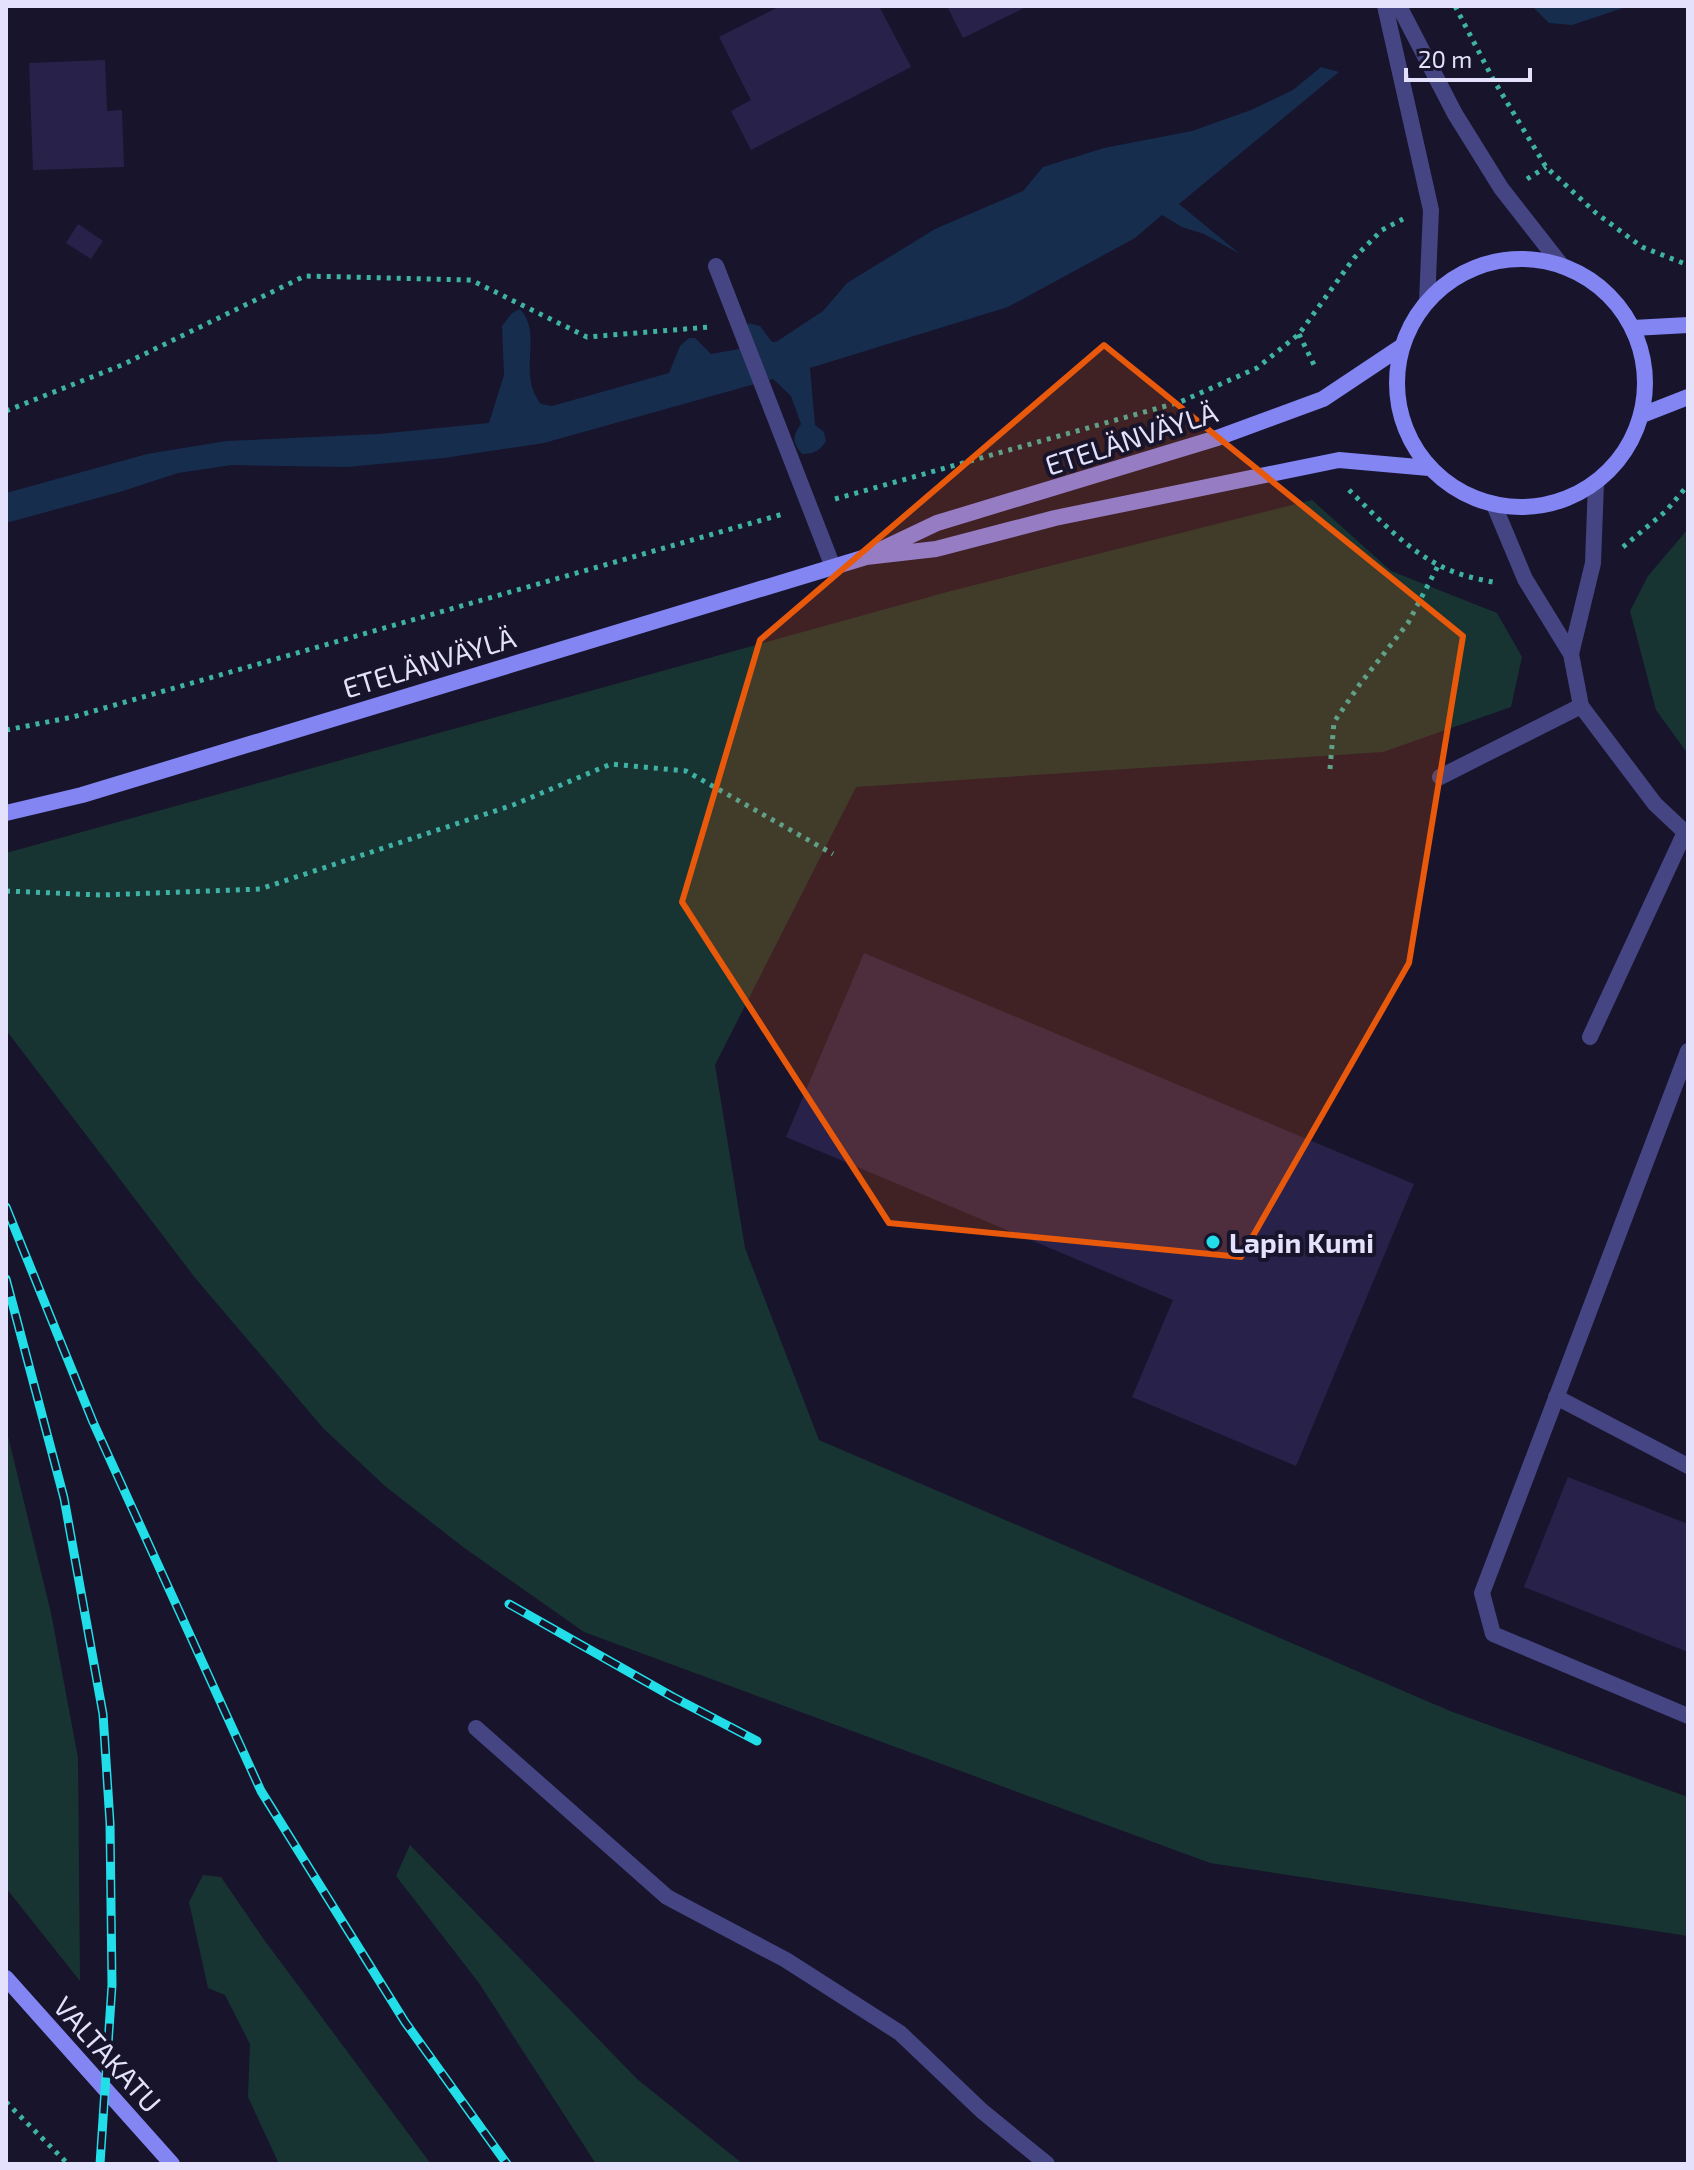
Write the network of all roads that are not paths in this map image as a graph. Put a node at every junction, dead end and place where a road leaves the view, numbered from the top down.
1 (1385, 6) edge
2 (1399, 6) edge
3 (716, 266) dead end
4 (1562, 266) junction
5 (1427, 302) junction
6 (1688, 325) edge
7 (1633, 328) junction
8 (1401, 347) junction
9 (1688, 397) edge
10 (1642, 415) junction
11 (1429, 468) junction
12 (1596, 483) junction
13 (1494, 505) junction
14 (866, 557) junction
15 (833, 567) junction
16 (1571, 654) junction
17 (1581, 706) junction
18 (1440, 777) dead end
19 (6, 813) edge
20 (1687, 834) edge
21 (1590, 1037) dead end
22 (1688, 1051) edge
23 (1556, 1397) junction
24 (1688, 1466) edge
25 (1688, 1716) edge
26 (476, 1728) dead end
27 (6, 1978) edge
28 (172, 2164) edge
29 (1047, 2164) edge

1 - 5 street
2 - 4 street
3 - 15 street
4 - 5 main road
4 - 7 main road
5 - 8 main road
6 - 7 main road
7 - 10 main road
8 - 11 main road
8 - 14 main road, ETELÄNVÄYLÄ
9 - 10 main road
10 - 12 main road
11 - 13 main road
11 - 14 main road, ETELÄNVÄYLÄ
12 - 13 main road
12 - 16 street
13 - 16 street
14 - 15 main road, ETELÄNVÄYLÄ
15 - 19 main road, ETELÄNVÄYLÄ
16 - 17 street
17 - 18 street
17 - 20 street
20 - 21 street
22 - 23 street
23 - 24 street
23 - 25 street
26 - 29 street
27 - 28 main road, VALTAKATU

